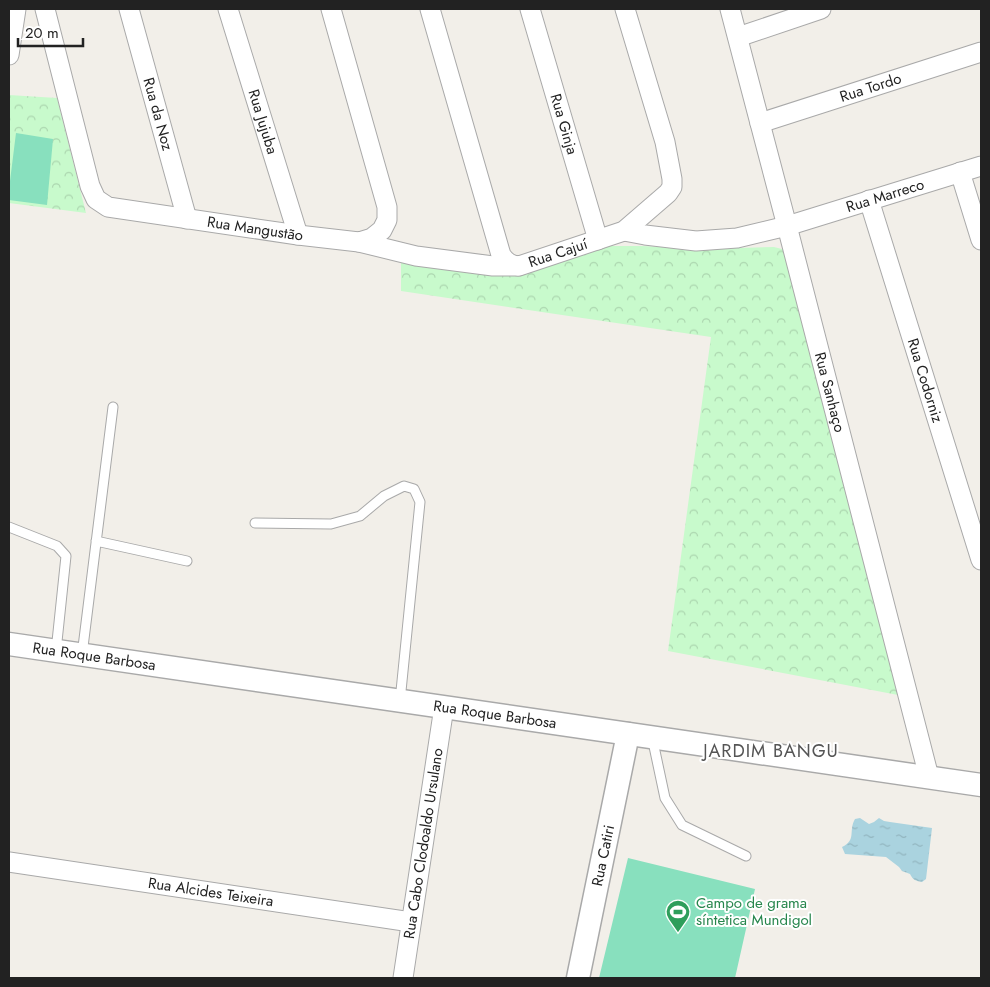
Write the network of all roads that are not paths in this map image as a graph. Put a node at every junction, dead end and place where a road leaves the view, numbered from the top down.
1 (16, 9) edge
2 (45, 9) edge
3 (129, 9) edge
4 (228, 9) edge
5 (331, 9) edge
6 (430, 9) edge
7 (530, 9) edge
8 (625, 9) edge
9 (730, 9) edge
10 (821, 9) edge
11 (738, 37) junction
12 (981, 52) edge
13 (9, 55) edge
14 (760, 123) junction
15 (981, 166) edge
16 (960, 172) junction
17 (869, 200) junction
18 (187, 219) junction
19 (787, 226) junction
20 (624, 231) junction
21 (298, 235) junction
22 (598, 240) junction
23 (981, 240) edge
24 (359, 242) junction
25 (519, 266) junction
26 (114, 406) dead end
27 (255, 523) dead end
28 (9, 527) edge
29 (96, 541) junction
30 (981, 560) edge
31 (187, 561) dead end
32 (9, 644) edge
33 (56, 651) junction
34 (82, 655) junction
35 (400, 701) junction
36 (444, 707) junction
37 (628, 734) junction
38 (652, 737) junction
39 (929, 777) junction
40 (981, 787) edge
41 (746, 856) dead end
42 (9, 862) edge
43 (411, 922) junction
44 (403, 978) edge
45 (578, 978) edge

1 - 13 street
2 - 18 street, Rua Mangustão
3 - 18 street, Rua da Noz
4 - 21 street, Rua Jujuba
5 - 24 street
6 - 25 street, Rua Cajuí
7 - 22 street, Rua Ginja
8 - 20 street, Rua Cajuí
9 - 11 street, Rua Sanhaço
10 - 11 street
11 - 14 street, Rua Sanhaço
12 - 14 street, Rua Tordo
14 - 19 street, Rua Sanhaço
15 - 16 street, Rua Marreco
16 - 17 street, Rua Marreco
16 - 23 street
17 - 19 street, Rua Marreco
17 - 30 street, Rua Codorniz
18 - 21 street, Rua Mangustão
19 - 20 street, Rua Marreco
19 - 39 street, Rua Sanhaço
20 - 22 street, Rua Cajuí
21 - 24 street, Rua Mangustão
22 - 25 street, Rua Cajuí
24 - 25 street, Rua Mangustão
26 - 29 lane
27 - 35 lane
28 - 33 lane
29 - 31 lane
29 - 34 lane
32 - 33 street, Rua Roque Barbosa
33 - 34 street, Rua Roque Barbosa
34 - 35 street, Rua Roque Barbosa
35 - 36 street, Rua Roque Barbosa
36 - 37 street, Rua Roque Barbosa
36 - 43 street, Rua Cabo Clodoaldo Ursulano
37 - 38 street, Rua Roque Barbosa
37 - 45 street, Rua Catiri
38 - 39 street, Rua Roque Barbosa
38 - 41 lane
39 - 40 street, Rua Roque Barbosa
42 - 43 street, Rua Alcides Teixeira
43 - 44 street, Rua Cabo Clodoaldo Ursulano

